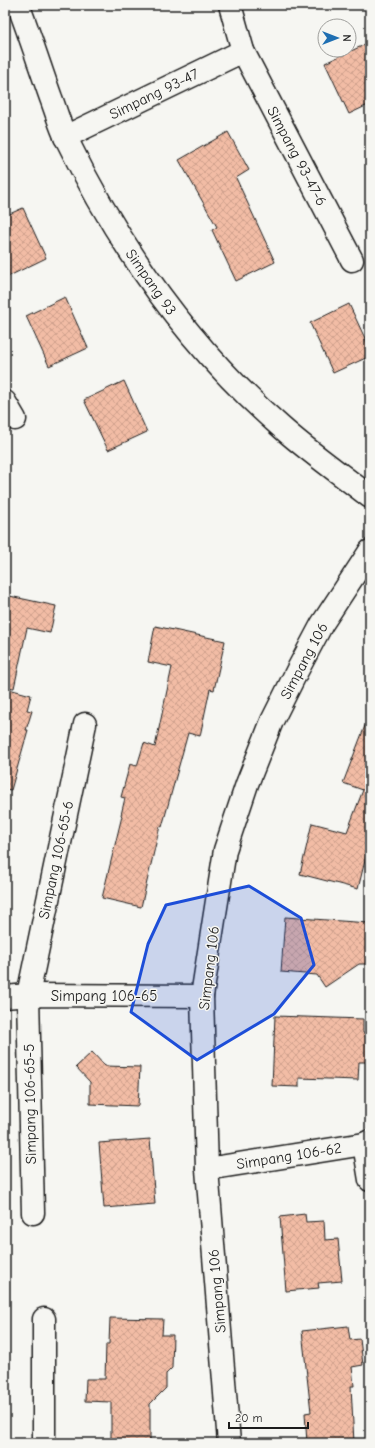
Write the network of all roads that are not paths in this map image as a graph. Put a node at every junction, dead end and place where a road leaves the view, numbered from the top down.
1 (19, 5) edge
2 (230, 5) edge
3 (243, 51) junction
4 (65, 137) junction
5 (352, 260) dead end
6 (370, 497) edge
7 (370, 551) edge
8 (85, 724) dead end
9 (28, 995) junction
10 (202, 996) junction
11 (5, 997) edge
12 (367, 1143) edge
13 (207, 1169) junction
14 (370, 1180) edge
15 (32, 1213) dead end
16 (44, 1319) dead end
17 (44, 1443) edge
18 (229, 1443) edge

1 - 4 street, Simpang 93
2 - 3 street, Simpang 93-47-6
3 - 4 street, Simpang 93-47
3 - 5 street, Simpang 93-47-6
4 - 6 street, Simpang 93
7 - 10 street, Simpang 106
8 - 9 street, Simpang 106-65-6
9 - 10 street, Simpang 106-65
9 - 11 street, Simpang 106-65
9 - 15 street, Simpang 106-65-5
10 - 13 street, Simpang 106
12 - 13 street, Simpang 106-62
12 - 14 street
13 - 18 street, Simpang 106
16 - 17 street

